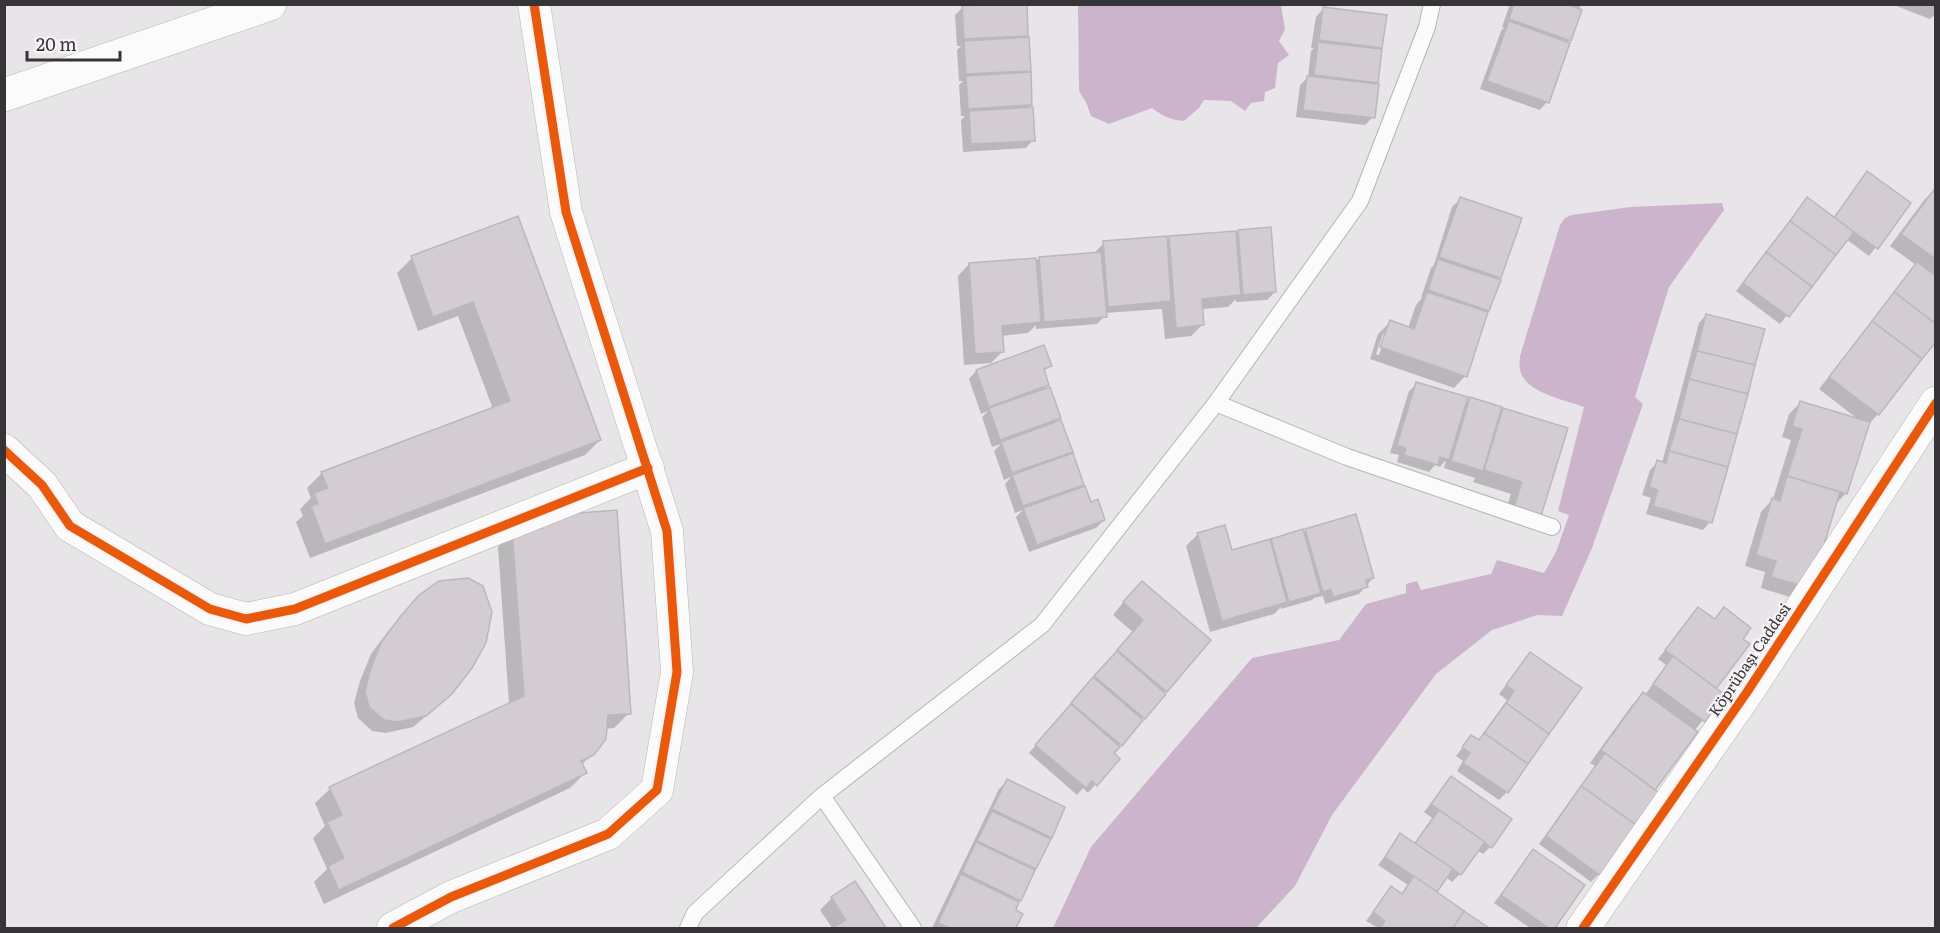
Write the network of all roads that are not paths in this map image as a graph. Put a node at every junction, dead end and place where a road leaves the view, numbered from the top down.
1 (270, 4) edge
2 (534, 4) edge
3 (1432, 4) edge
4 (4, 95) edge
5 (1216, 403) junction
6 (1935, 403) edge
7 (4, 450) edge
8 (648, 468) junction
9 (1552, 527) dead end
10 (822, 796) junction
11 (393, 928) edge
12 (688, 928) edge
13 (913, 928) edge
14 (1583, 928) edge

1 - 4 street
2 - 8 street
3 - 5 lane
5 - 9 lane
5 - 10 lane
6 - 14 street, Köprübaşı Caddesi
7 - 8 street
8 - 11 street
10 - 12 lane
10 - 13 lane

